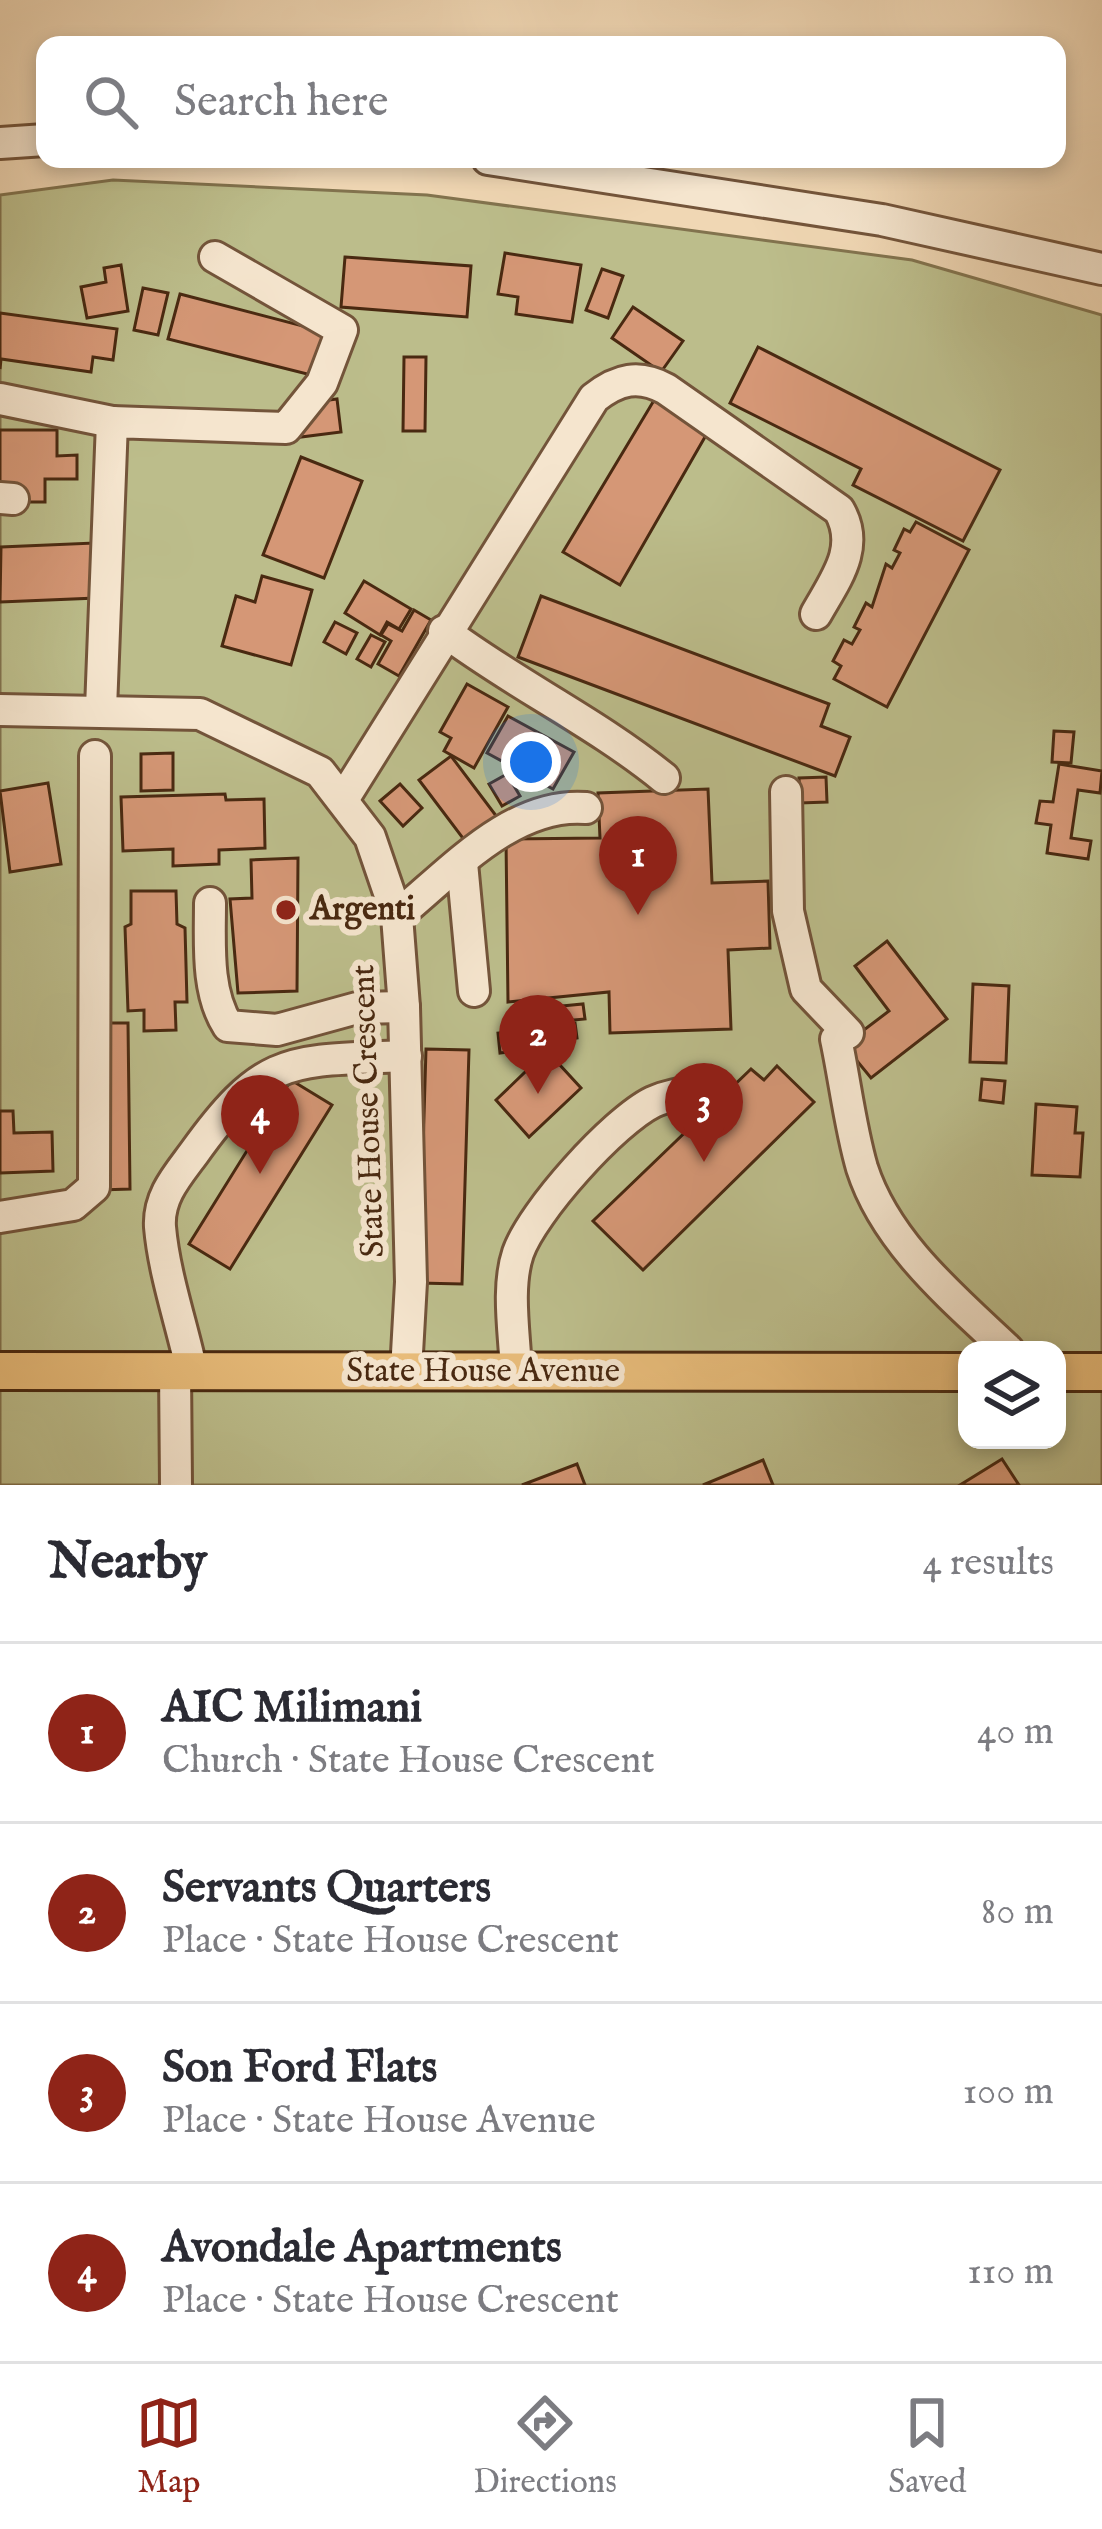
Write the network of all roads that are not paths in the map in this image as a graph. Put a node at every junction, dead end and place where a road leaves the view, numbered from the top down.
1 (36, 141) edge
2 (0, 143) edge
3 (546, 168) edge
4 (215, 257) dead end
5 (1102, 269) edge
6 (0, 399) edge
7 (112, 422) junction
8 (816, 614) dead end
9 (444, 632) junction
10 (100, 709) junction
11 (0, 710) edge
12 (95, 756) dead end
13 (664, 778) dead end
14 (786, 791) dead end
15 (344, 798) junction
16 (586, 808) dead end
17 (462, 863) junction
18 (210, 903) dead end
19 (397, 916) junction
20 (474, 991) dead end
21 (404, 1007) junction
22 (406, 1056) junction
23 (707, 1090) dead end
24 (0, 1217) edge
25 (999, 1341) edge
26 (0, 1371) edge
27 (184, 1371) junction
28 (406, 1371) junction
29 (958, 1372) edge
30 (1066, 1372) edge
31 (1102, 1372) edge
32 (516, 1373) junction
33 (176, 1485) edge

1 - 2 street
3 - 5 street
4 - 7 street
6 - 7 street
7 - 10 street
8 - 9 street
9 - 13 street
9 - 15 street
10 - 11 street, State House Crescent
10 - 15 street, State House Crescent
12 - 24 street
14 - 25 street
15 - 19 street, State House Crescent
16 - 17 street
17 - 19 street
17 - 20 street
18 - 21 street
19 - 21 street, State House Crescent
21 - 22 street, State House Crescent
22 - 27 street
22 - 28 street, State House Crescent
23 - 32 street
26 - 27 main road, State House Avenue
27 - 28 main road, State House Avenue
27 - 33 street
28 - 32 main road, State House Avenue
29 - 32 main road, State House Avenue
30 - 31 main road

